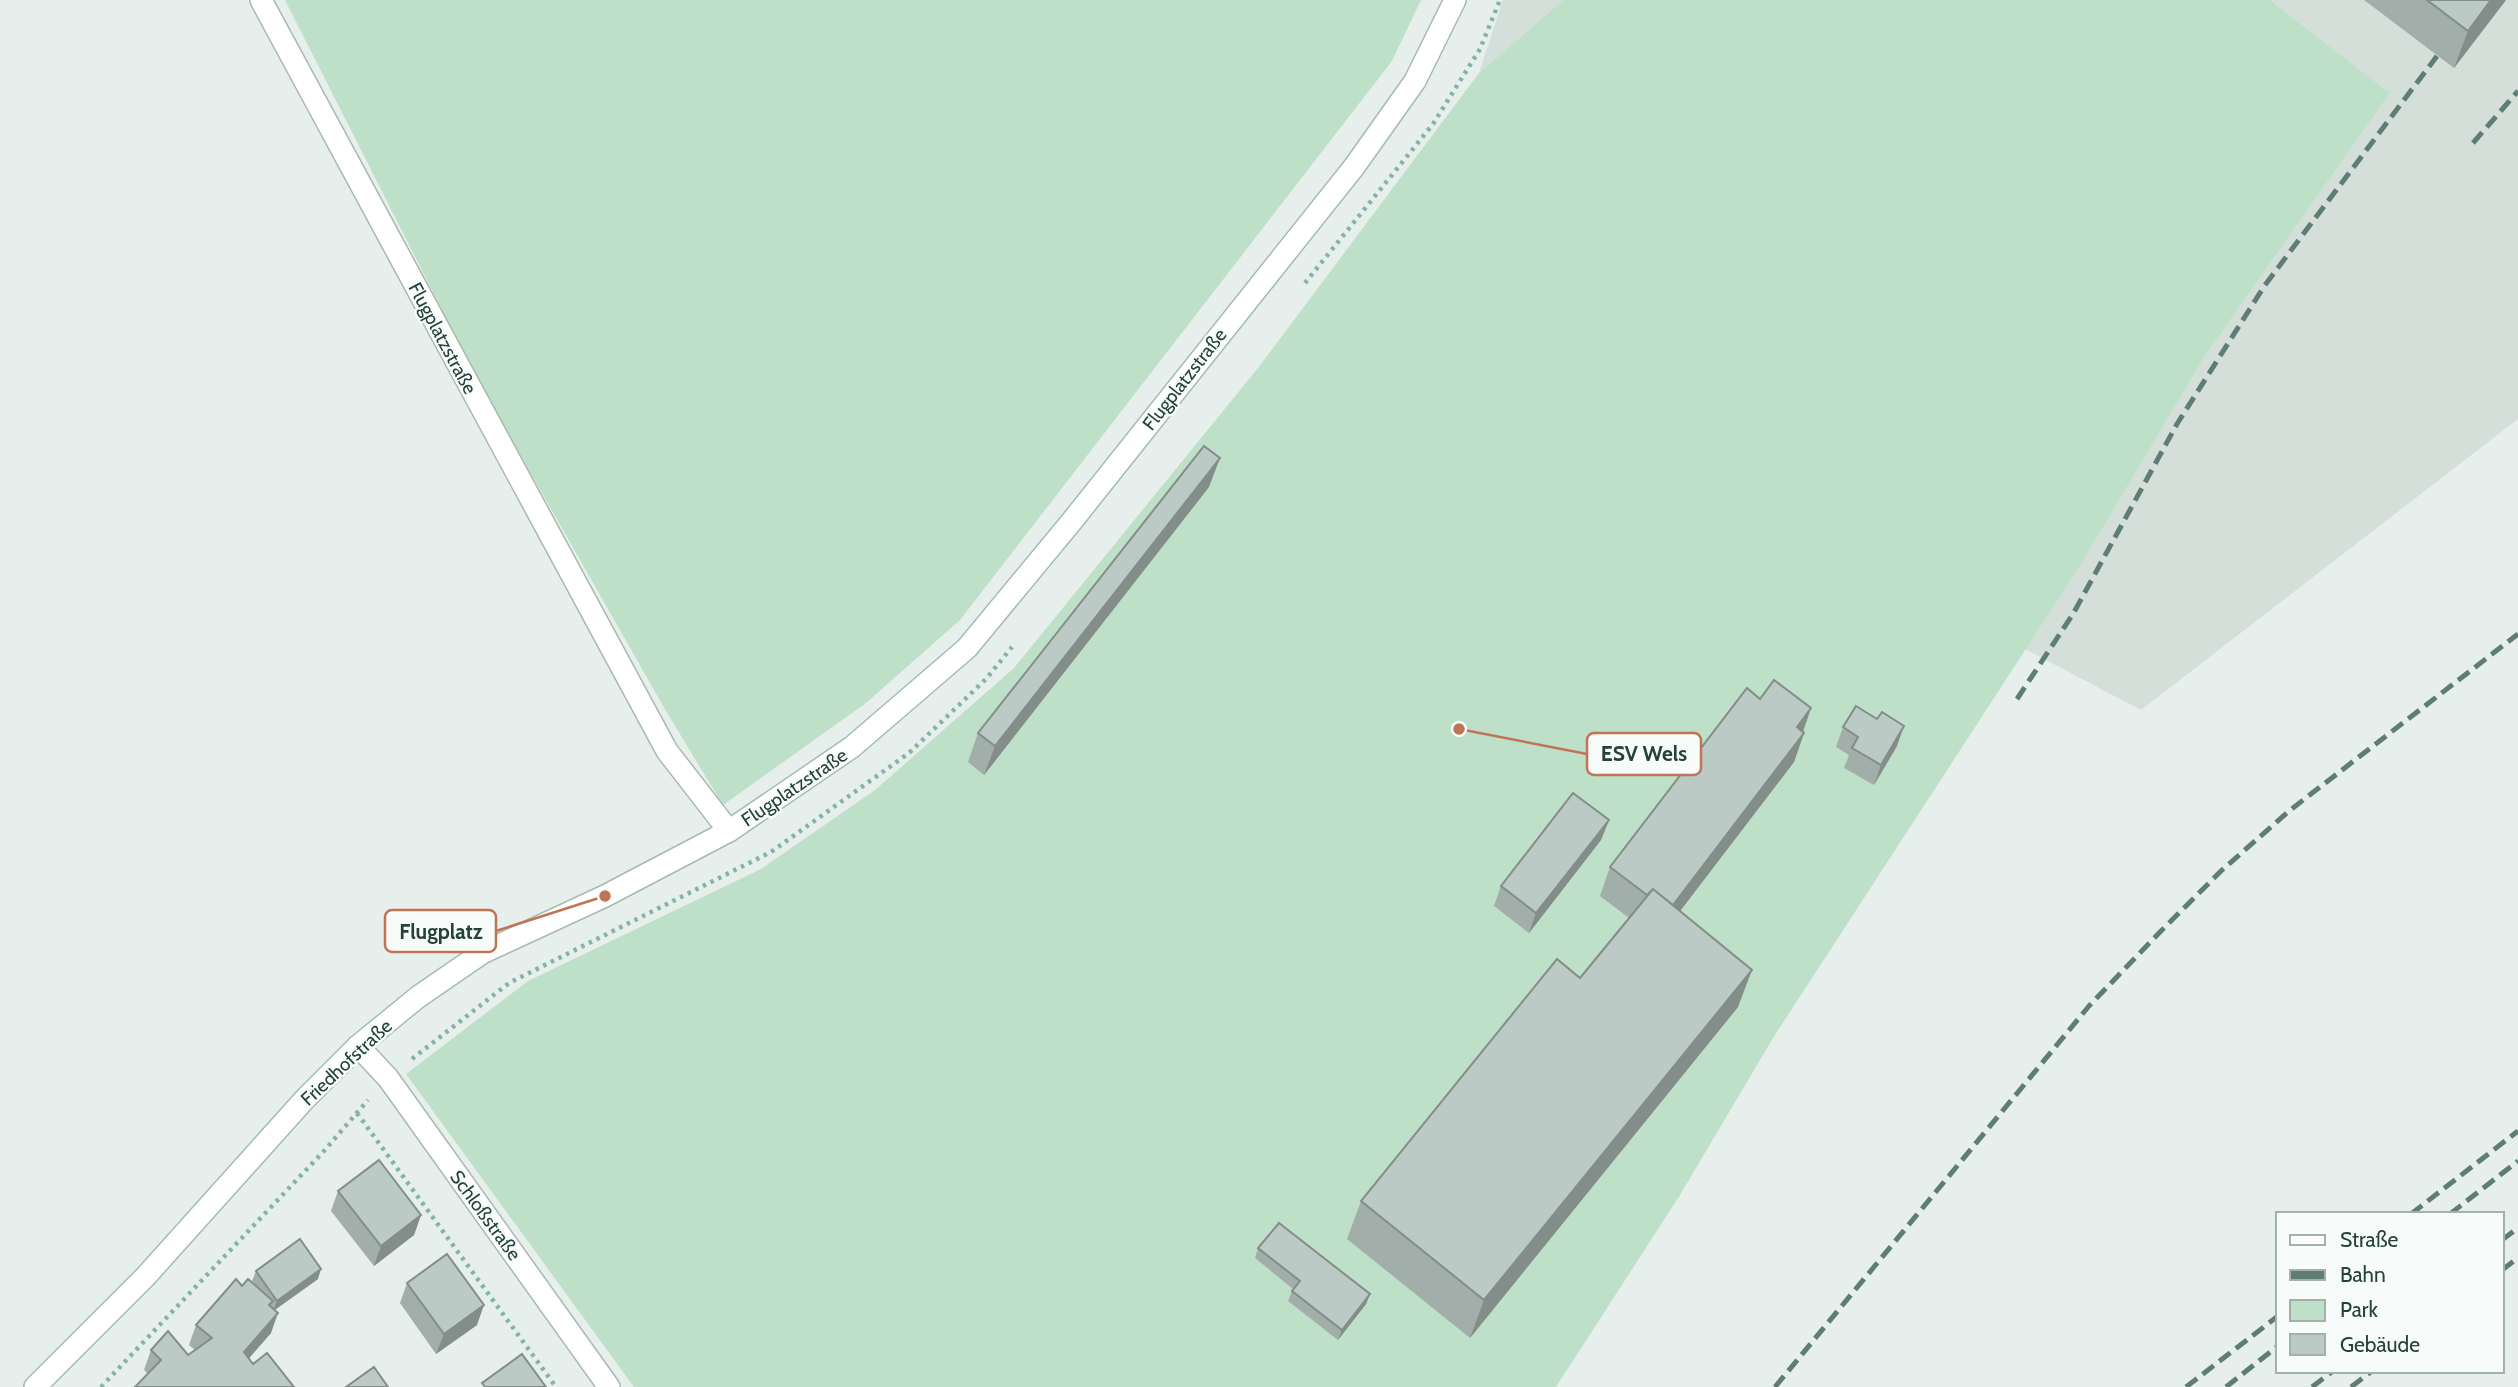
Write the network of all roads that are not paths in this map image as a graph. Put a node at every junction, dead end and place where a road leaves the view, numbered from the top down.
1 (261, 0) edge
2 (1455, 0) edge
3 (729, 831) junction
4 (358, 1046) junction
5 (35, 1387) edge
6 (609, 1387) edge

1 - 3 street, Flugplatzstraße
2 - 3 street, Flugplatzstraße
3 - 4 street, Friedhofstraße
4 - 5 street, Friedhofstraße
4 - 6 street, Schloßstraße

